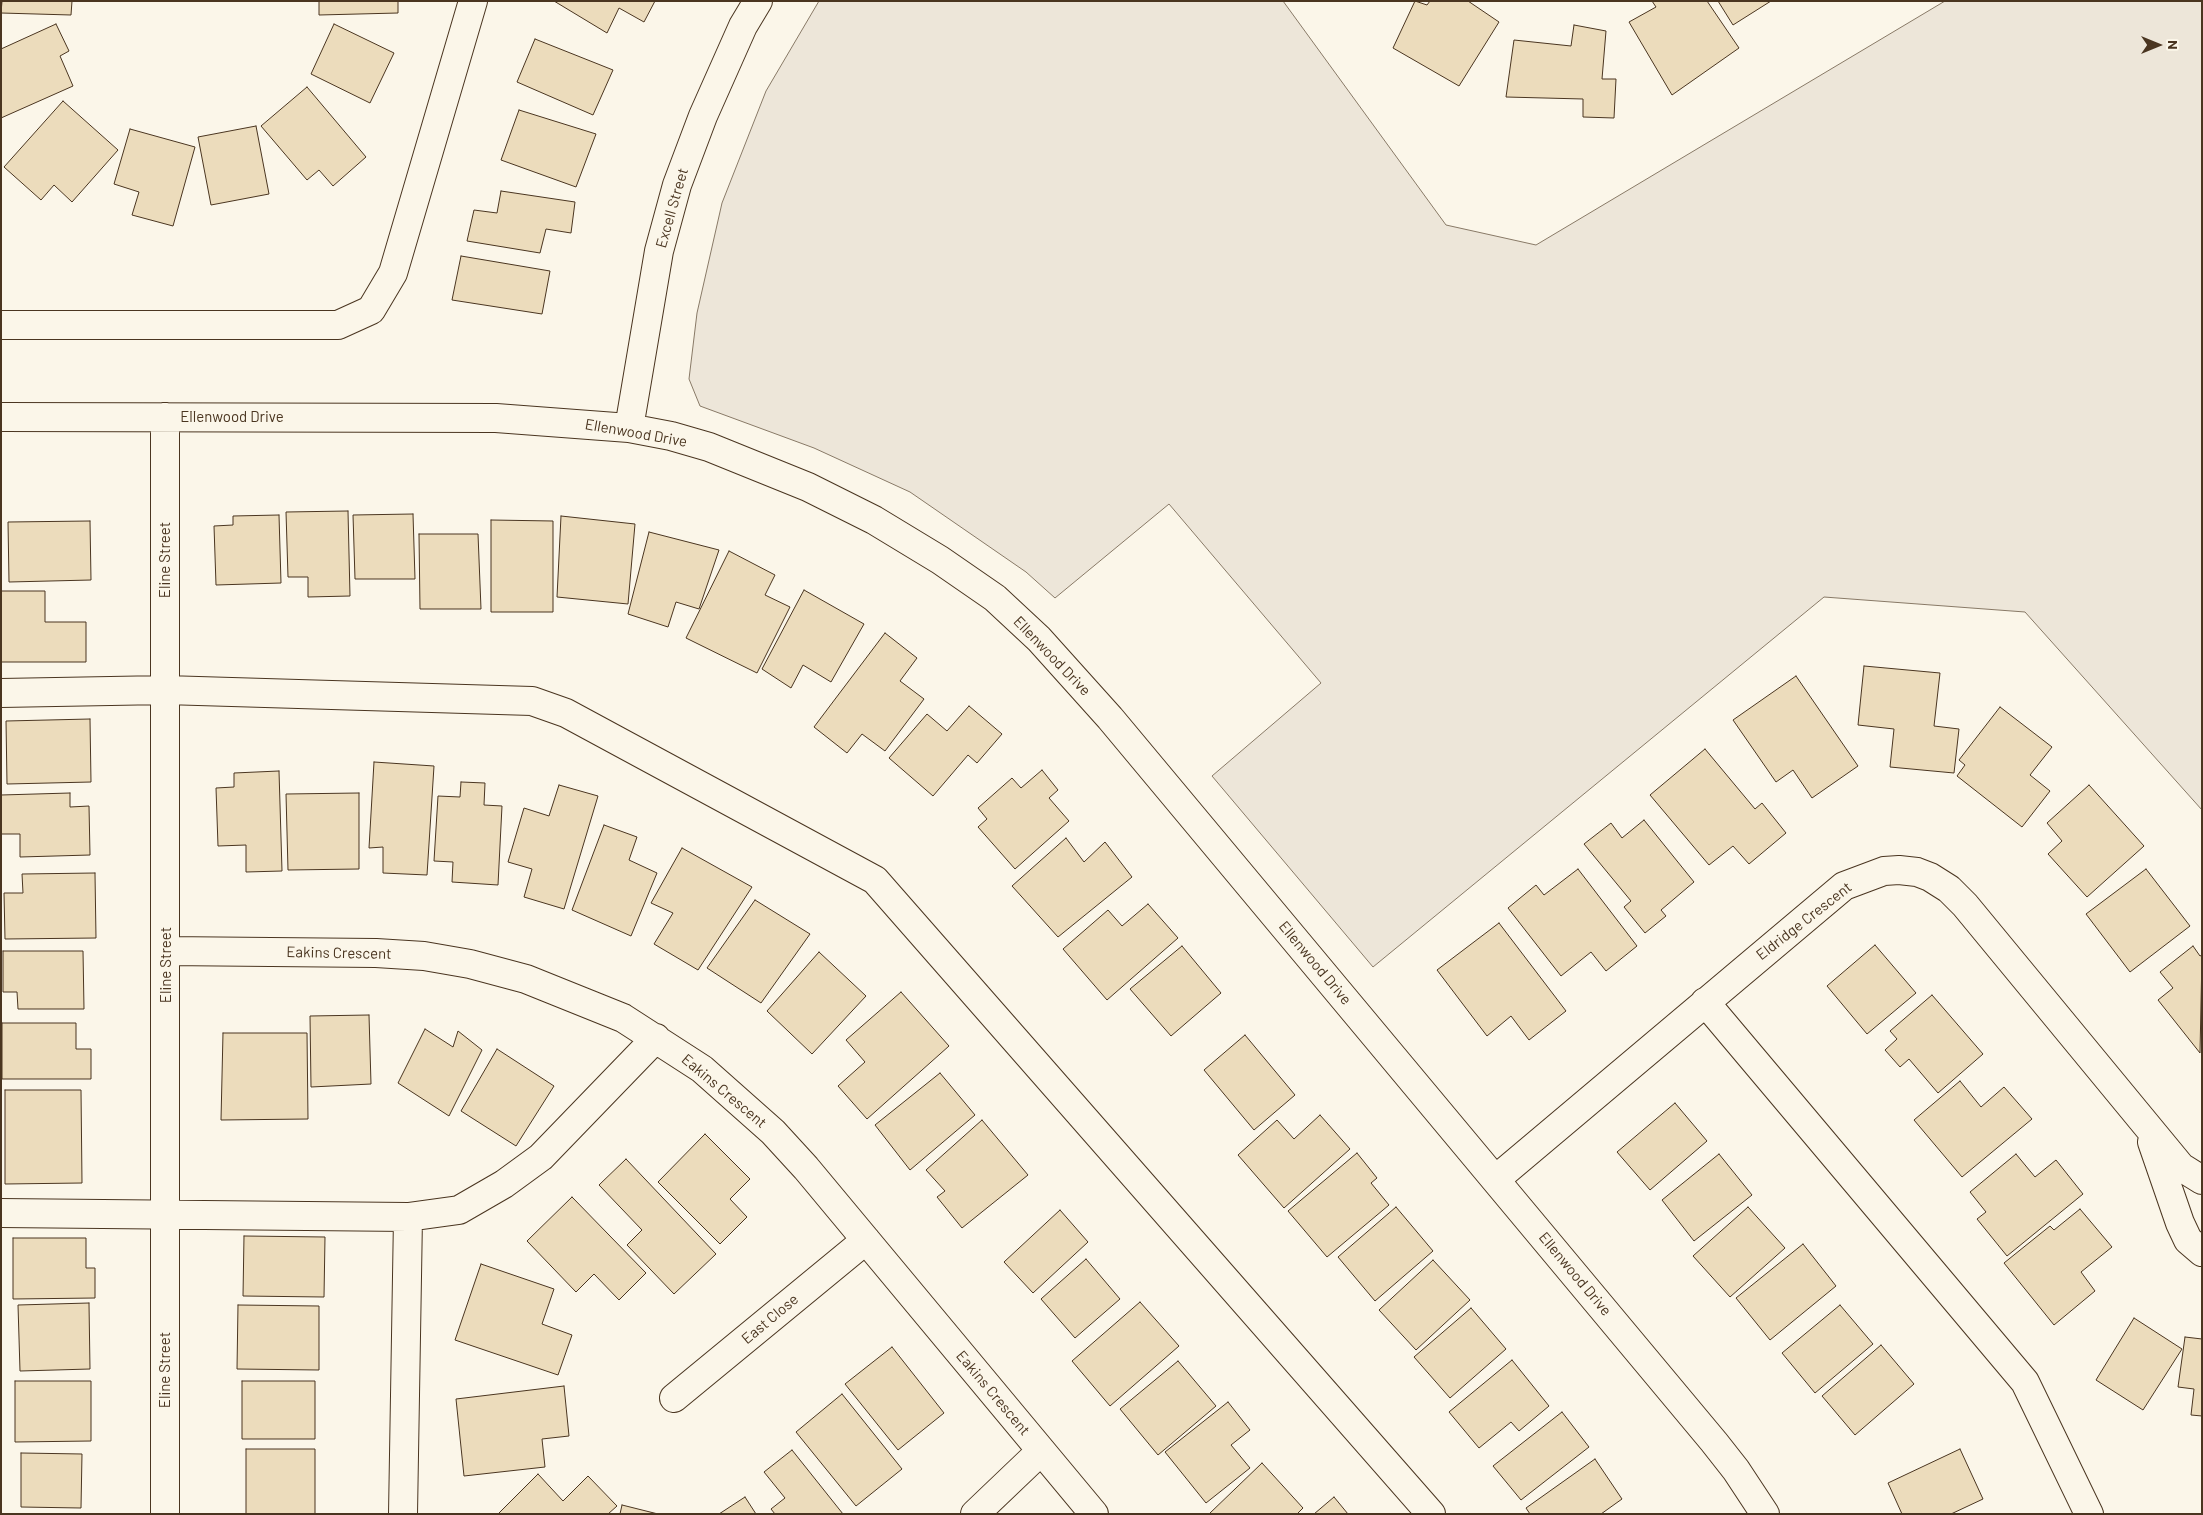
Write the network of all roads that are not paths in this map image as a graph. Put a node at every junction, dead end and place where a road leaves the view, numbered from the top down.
1 (473, 1) edge
2 (758, 1) edge
3 (1, 325) edge
4 (1, 417) edge
5 (165, 417) junction
6 (629, 428) junction
7 (165, 690) junction
8 (1, 693) edge
9 (166, 950) junction
10 (1705, 1002) junction
11 (656, 1038) junction
12 (2147, 1127) junction
13 (1496, 1179) junction
14 (2202, 1180) edge
15 (1, 1214) edge
16 (164, 1214) junction
17 (408, 1217) junction
18 (866, 1240) junction
19 (2202, 1252) edge
20 (674, 1398) dead end
21 (1041, 1451) junction
22 (1757, 1511) edge
23 (164, 1514) edge
24 (403, 1514) edge
25 (975, 1514) edge
26 (1094, 1514) edge
27 (1431, 1514) edge
28 (2089, 1514) edge

1 - 3 street
2 - 6 street, Excell Street
4 - 5 street, Ellenwood Drive
5 - 6 street, Ellenwood Drive
5 - 7 street, Eline Street
6 - 13 street, Ellenwood Drive
7 - 8 street
7 - 9 street, Eline Street
7 - 27 street
9 - 11 street, Eakins Crescent
9 - 16 street, Eline Street
10 - 12 street, Eldridge Crescent
10 - 13 street, Eldridge Crescent
10 - 28 street
11 - 17 street
11 - 18 street, Eakins Crescent
12 - 14 street, Eldridge Crescent
12 - 19 street
13 - 22 street, Ellenwood Drive
15 - 16 street
16 - 17 street
16 - 23 street, Eline Street
17 - 24 street
18 - 20 street, East Close
18 - 21 street, Eakins Crescent
21 - 25 street
21 - 26 street, Eakins Crescent

